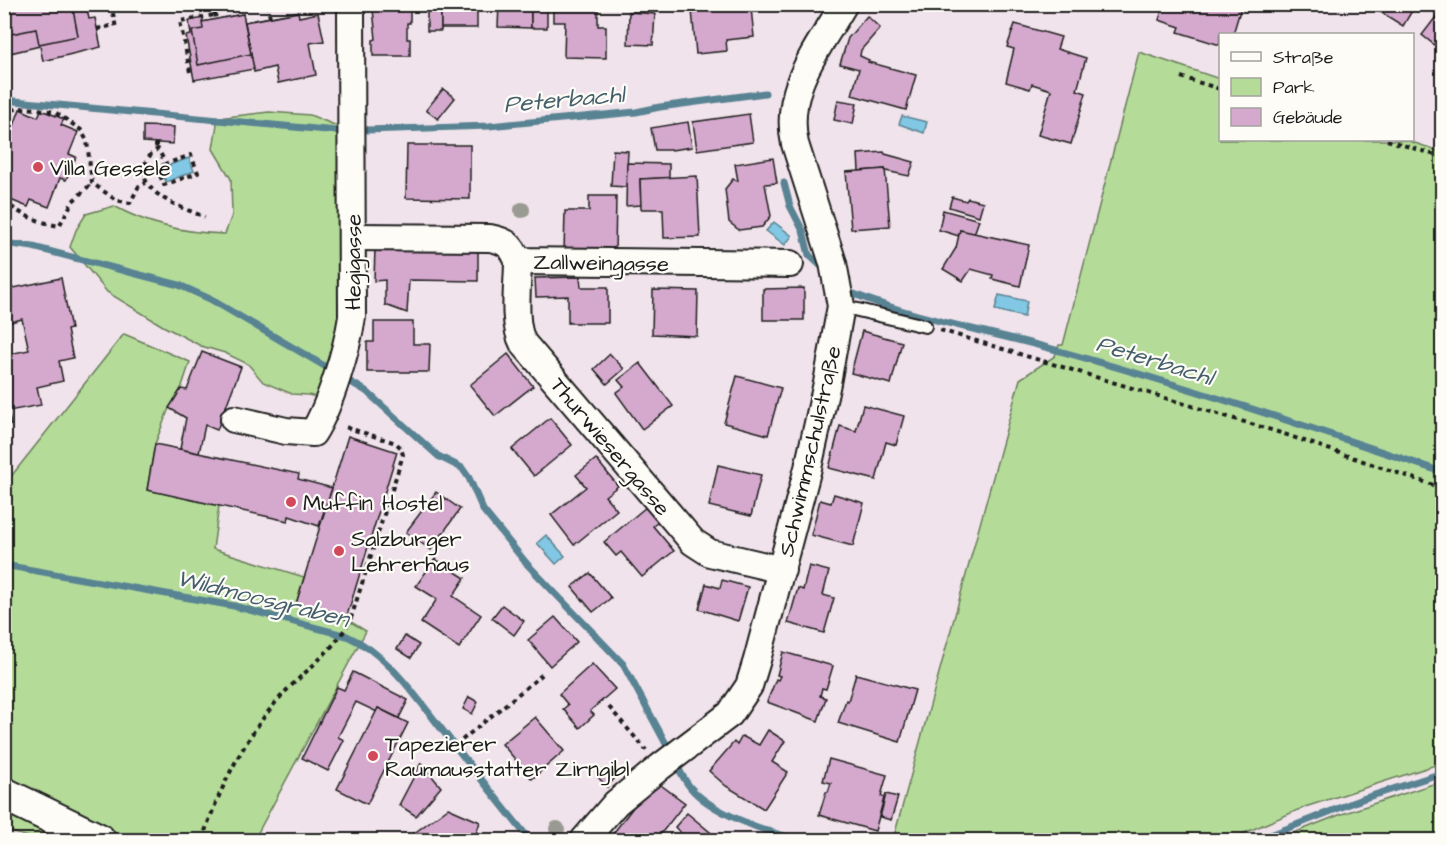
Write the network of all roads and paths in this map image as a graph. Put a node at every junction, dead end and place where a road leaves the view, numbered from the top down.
1 (111, 4) edge
2 (213, 4) edge
3 (267, 4) edge
4 (351, 4) edge
5 (844, 4) edge
6 (270, 17) dead end
7 (97, 29) dead end
8 (190, 72) dead end
9 (1181, 76) dead end
10 (1219, 88) edge
11 (4, 114) edge
12 (1390, 141) edge
13 (156, 143) dead end
14 (156, 150) junction
15 (1443, 158) edge
16 (166, 164) junction
17 (92, 183) junction
18 (146, 183) junction
19 (4, 201) edge
20 (205, 217) dead end
21 (352, 237) junction
22 (518, 261) junction
23 (790, 264) dead end
24 (842, 306) junction
25 (925, 326) joint
26 (234, 419) dead end
27 (322, 419) junction
28 (1443, 488) edge
29 (782, 570) junction
30 (544, 673) dead end
31 (609, 707) dead end
32 (462, 740) dead end
33 (643, 746) dead end
34 (4, 794) edge
35 (91, 839) edge
36 (202, 840) edge
37 (584, 840) edge

1 - 7 path
2 - 8 path
3 - 6 path
4 - 21 street, Hegigasse
5 - 24 street, Schwimmschulstraße
9 - 10 path
11 - 17 path
12 - 15 path
13 - 14 path
14 - 16 path
14 - 18 path
16 - 16 path
17 - 18 path
17 - 19 path
18 - 20 path
21 - 22 street, Zallweingasse
21 - 27 street, Hegigasse
22 - 23 street, Zallweingasse
22 - 29 street, Thurwiesergasse
24 - 25 lane
24 - 29 street, Schwimmschulstraße
25 - 28 path
26 - 27 street
27 - 36 path
29 - 37 street, Schwimmschulstraße
30 - 32 path
31 - 33 path
34 - 35 street

